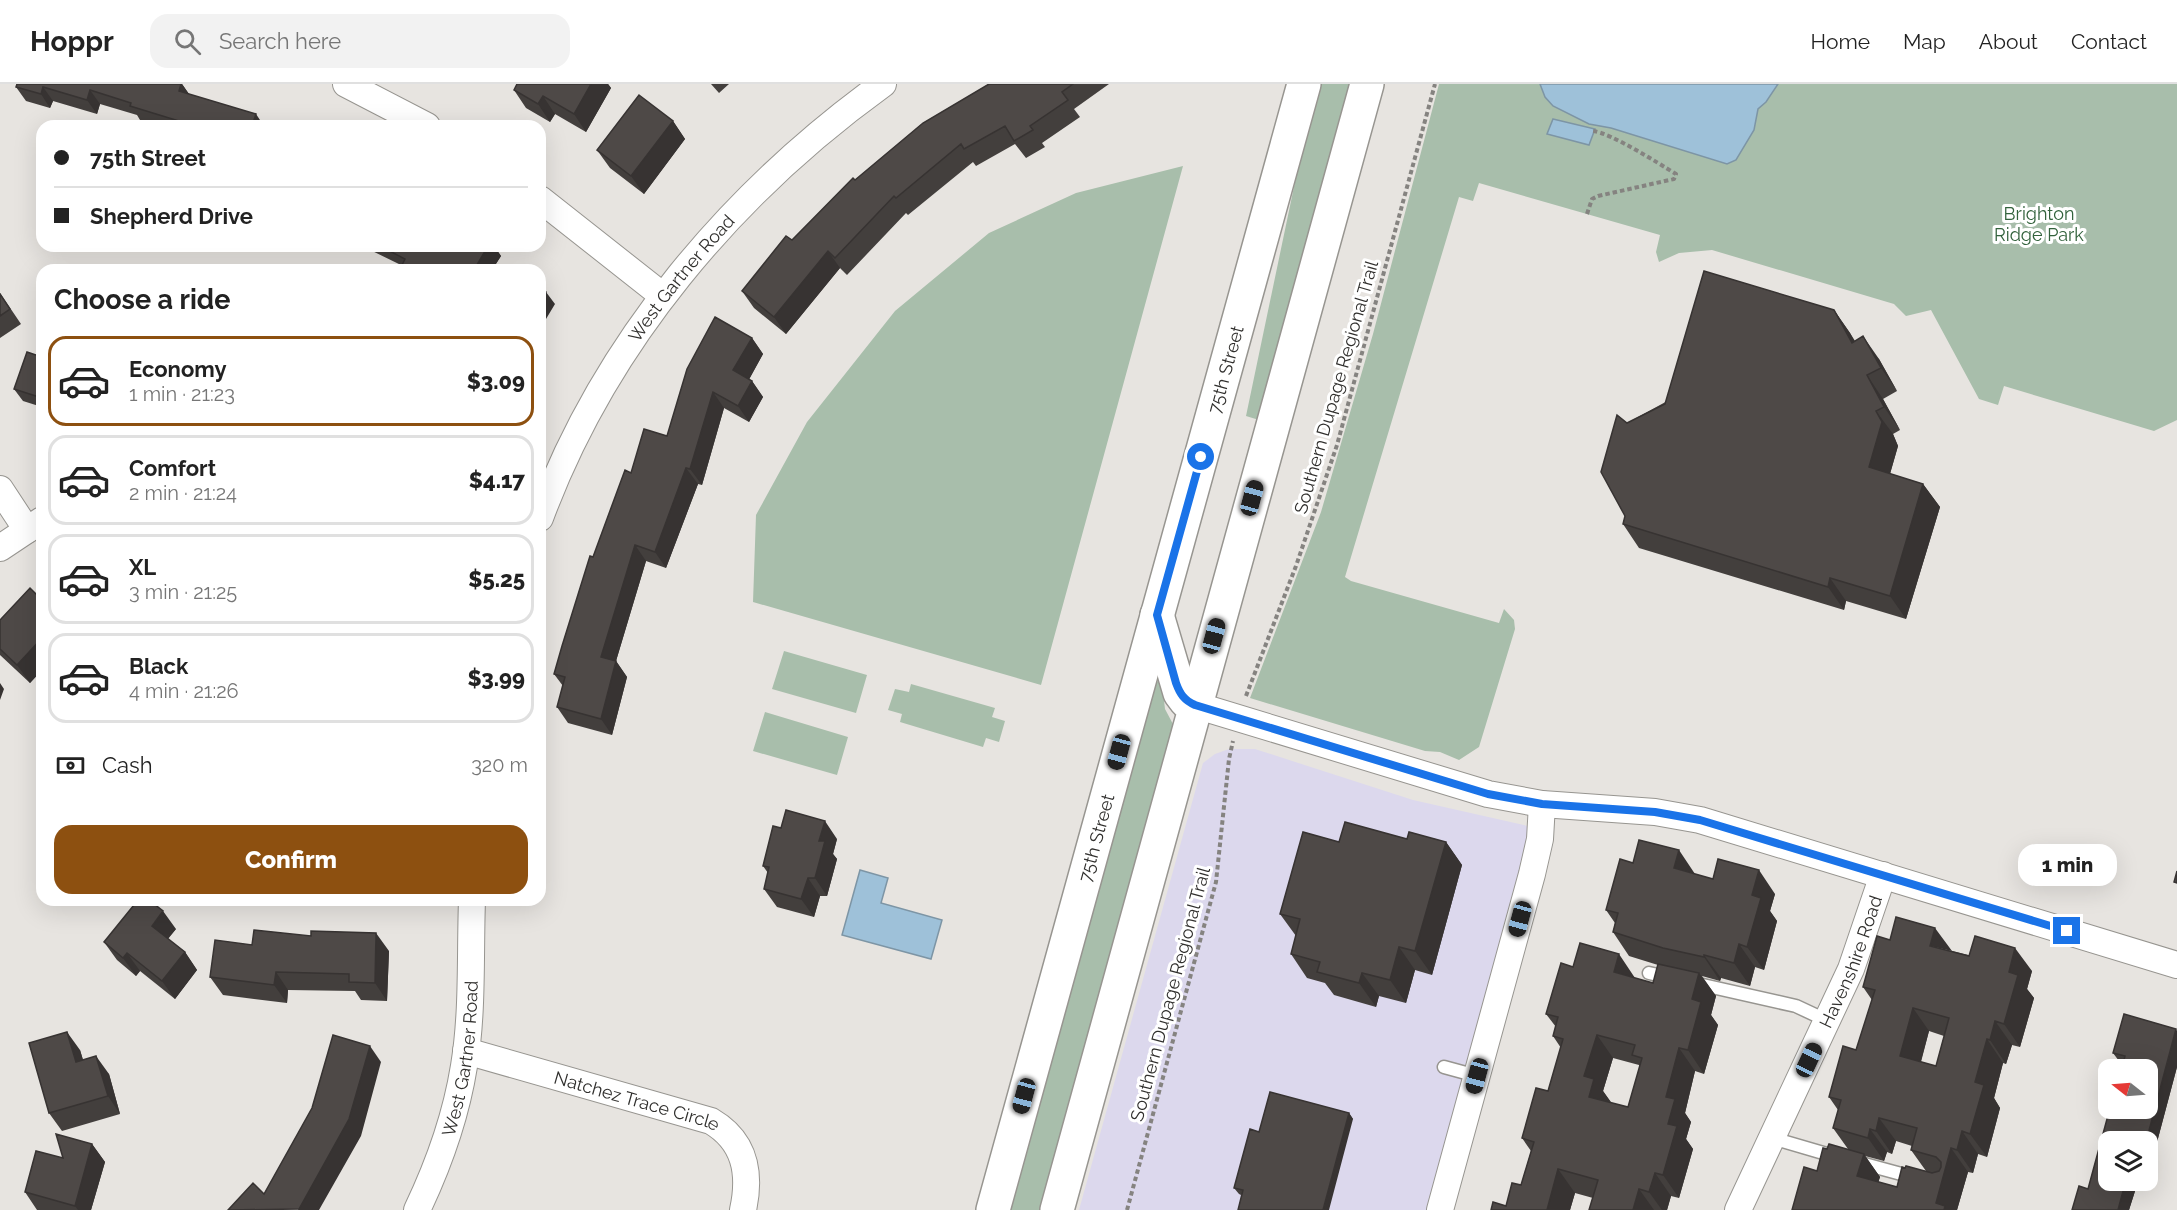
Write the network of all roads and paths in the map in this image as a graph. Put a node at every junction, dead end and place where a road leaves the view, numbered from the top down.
1 (346, 84) edge
2 (883, 84) edge
3 (1304, 84) edge
4 (1367, 84) edge
5 (1435, 84) edge
6 (415, 120) edge
7 (1593, 131) dead end
8 (546, 204) edge
9 (1587, 214) dead end
10 (663, 296) junction
11 (0, 489) edge
12 (546, 505) edge
13 (34, 525) edge
14 (0, 548) edge
15 (1157, 615) junction
16 (1247, 693) dead end
17 (1195, 705) junction
18 (1232, 748) dead end
19 (1542, 804) junction
20 (1883, 875) junction
21 (472, 906) edge
22 (2177, 965) edge
23 (1649, 973) dead end
24 (1828, 1020) junction
25 (466, 1051) junction
26 (1444, 1067) dead end
27 (1477, 1076) junction
28 (1772, 1138) junction
29 (1928, 1182) edge
30 (417, 1210) edge
31 (743, 1210) edge
32 (993, 1210) edge
33 (1057, 1210) edge
34 (1127, 1210) edge
35 (1440, 1210) edge
36 (1738, 1210) edge

1 - 6 street
2 - 10 street, West Gartner Road
3 - 15 main road, 75th Street
4 - 17 main road
5 - 16 path, Southern Dupage Regional Trail
7 - 9 path
8 - 10 street
10 - 12 street, West Gartner Road
11 - 13 street
13 - 14 street
15 - 17 main road
15 - 32 main road, 75th Street
17 - 19 street
17 - 33 main road
18 - 34 path, Southern Dupage Regional Trail
19 - 20 street
19 - 27 street
20 - 22 street
20 - 24 street, Havenshire Road
21 - 25 street, West Gartner Road
23 - 24 lane
24 - 28 street, Havenshire Road
25 - 30 street, West Gartner Road
25 - 31 street, Natchez Trace Circle
26 - 27 lane
27 - 35 street
28 - 29 lane
28 - 36 street, Havenshire Road

